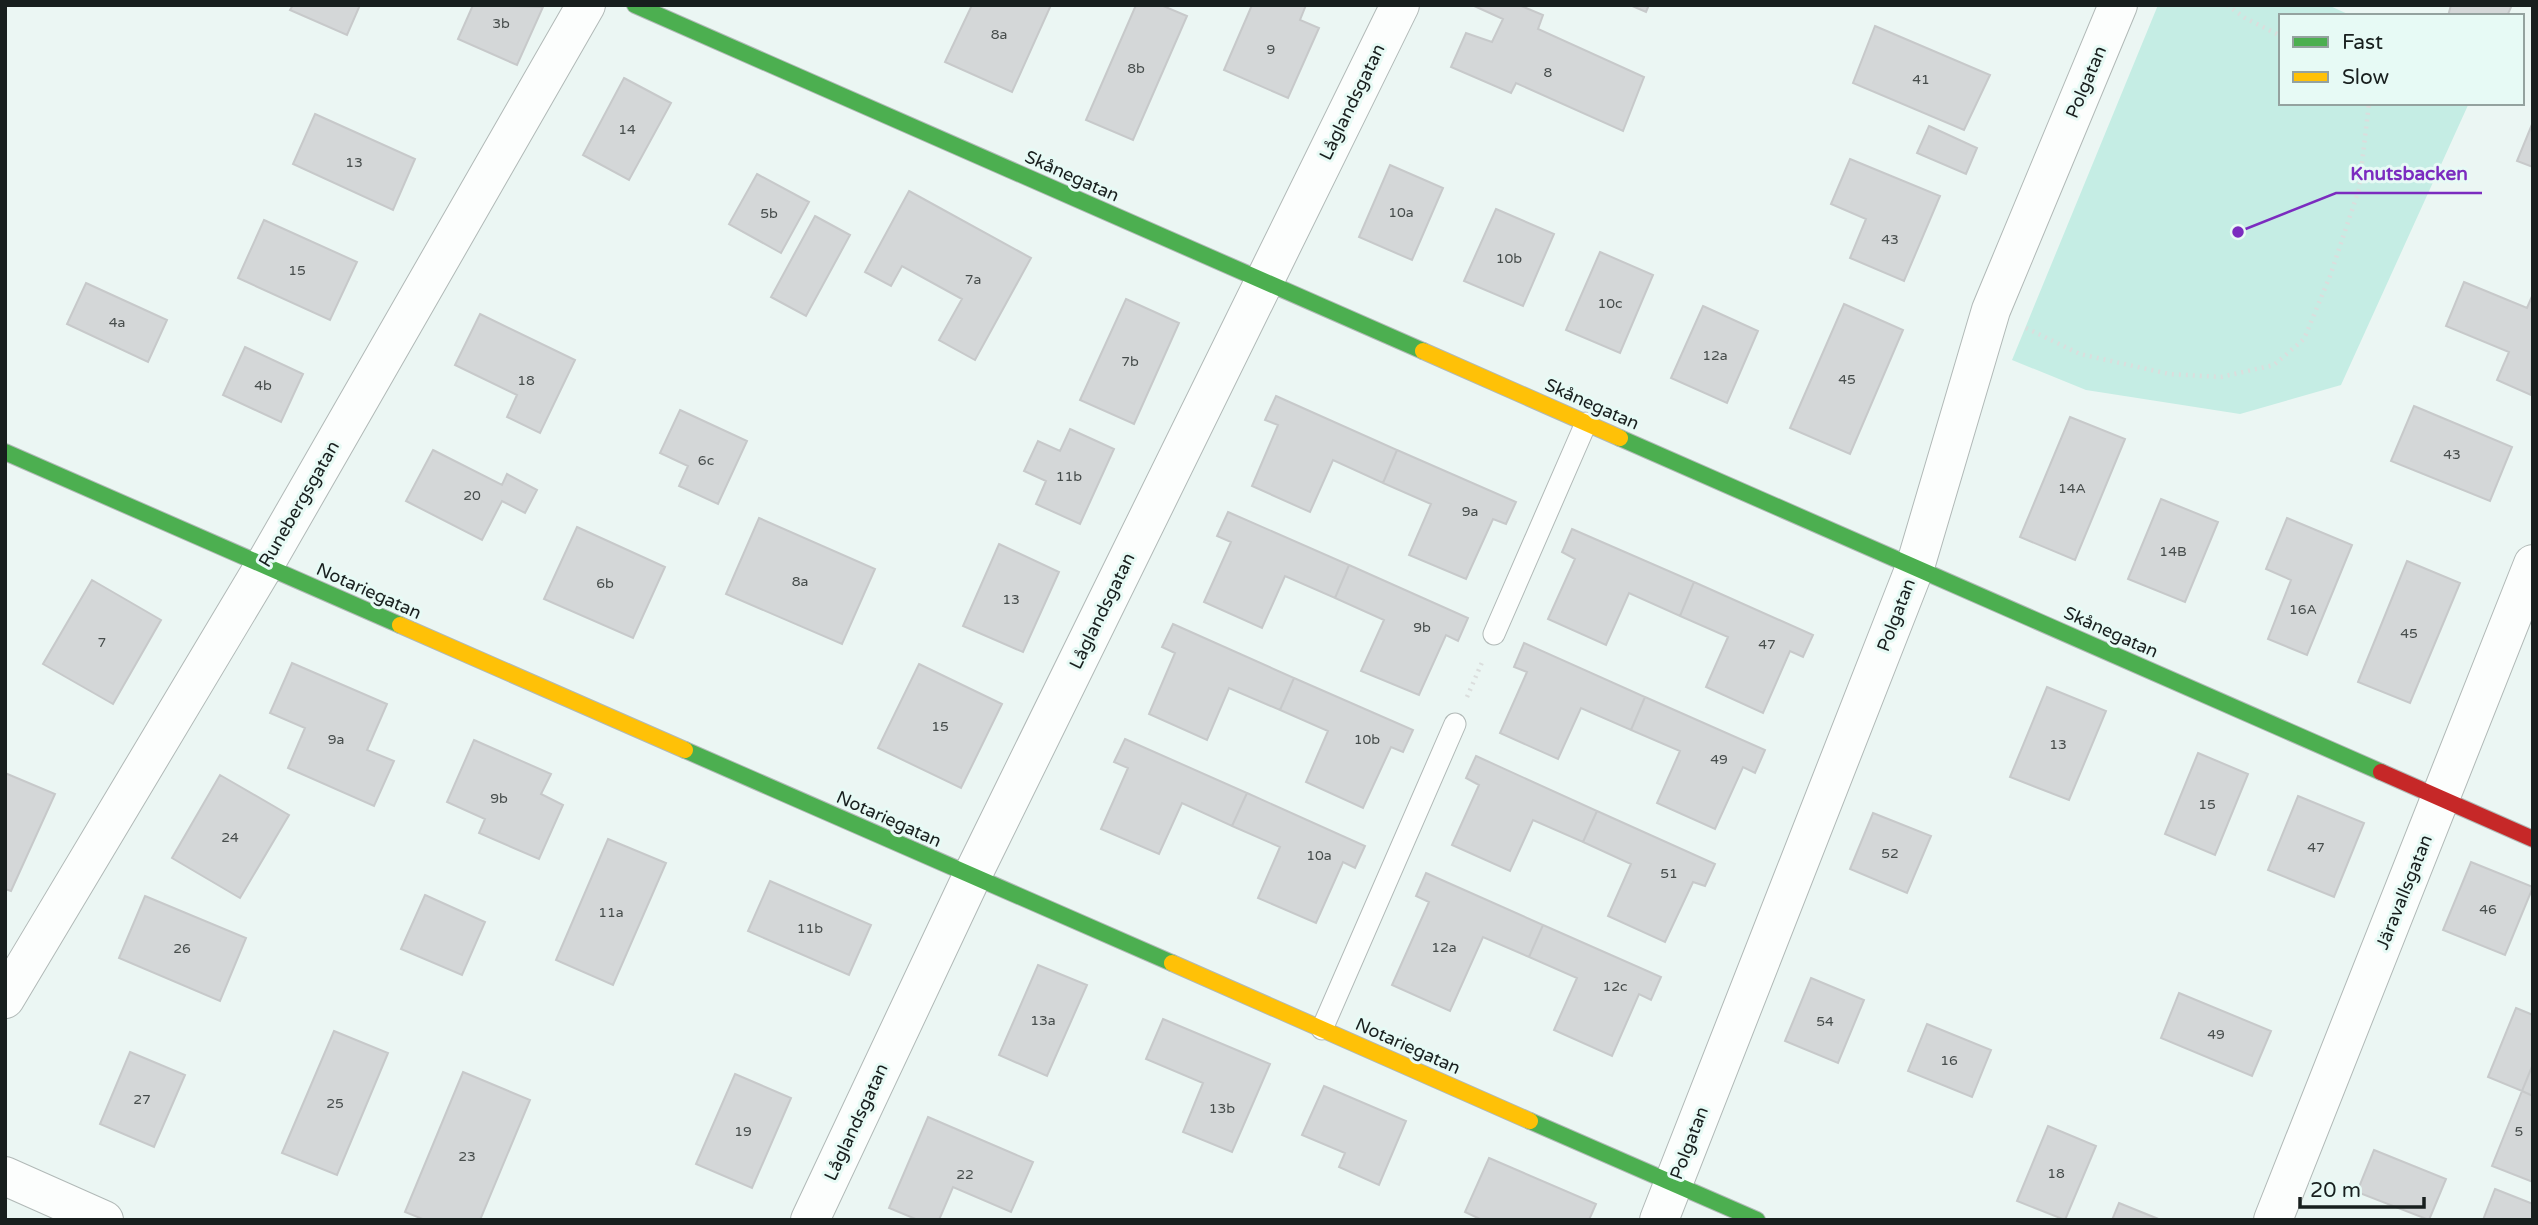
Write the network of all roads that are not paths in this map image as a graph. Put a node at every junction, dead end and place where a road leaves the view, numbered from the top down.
1 (586, 5) edge
2 (635, 5) edge
3 (1400, 5) edge
4 (2118, 5) edge
5 (1264, 282) junction
6 (1586, 423) junction
7 (5, 452) edge
8 (2533, 565) edge
9 (264, 566) junction
10 (1915, 567) junction
11 (1494, 634) road end
12 (1455, 724) road end
13 (2441, 798) junction
14 (2533, 839) edge
15 (972, 876) junction
16 (5, 999) edge
17 (1322, 1029) junction
18 (5, 1176) edge
19 (1673, 1183) junction
20 (104, 1220) edge
21 (810, 1220) edge
22 (1659, 1220) edge
23 (1757, 1220) edge
24 (2273, 1220) edge

1 - 9 street, Runebergsgatan
2 - 5 street, Skånegatan
3 - 5 street, Låglandsgatan
4 - 10 street, Polgatan
5 - 6 street, Skånegatan
5 - 15 street, Låglandsgatan
6 - 10 street, Skånegatan
6 - 11 lane
7 - 9 street, Notariegatan
8 - 13 street, Järavallsgatan
9 - 15 street, Notariegatan
9 - 16 street, Runebergsgatan
10 - 13 street, Skånegatan
10 - 19 street, Polgatan
12 - 17 lane
13 - 14 street, Skånegatan
13 - 24 street, Järavallsgatan
15 - 17 street, Notariegatan
15 - 21 street, Låglandsgatan
17 - 19 street, Notariegatan
18 - 20 street
19 - 22 street, Polgatan
19 - 23 street, Notariegatan

